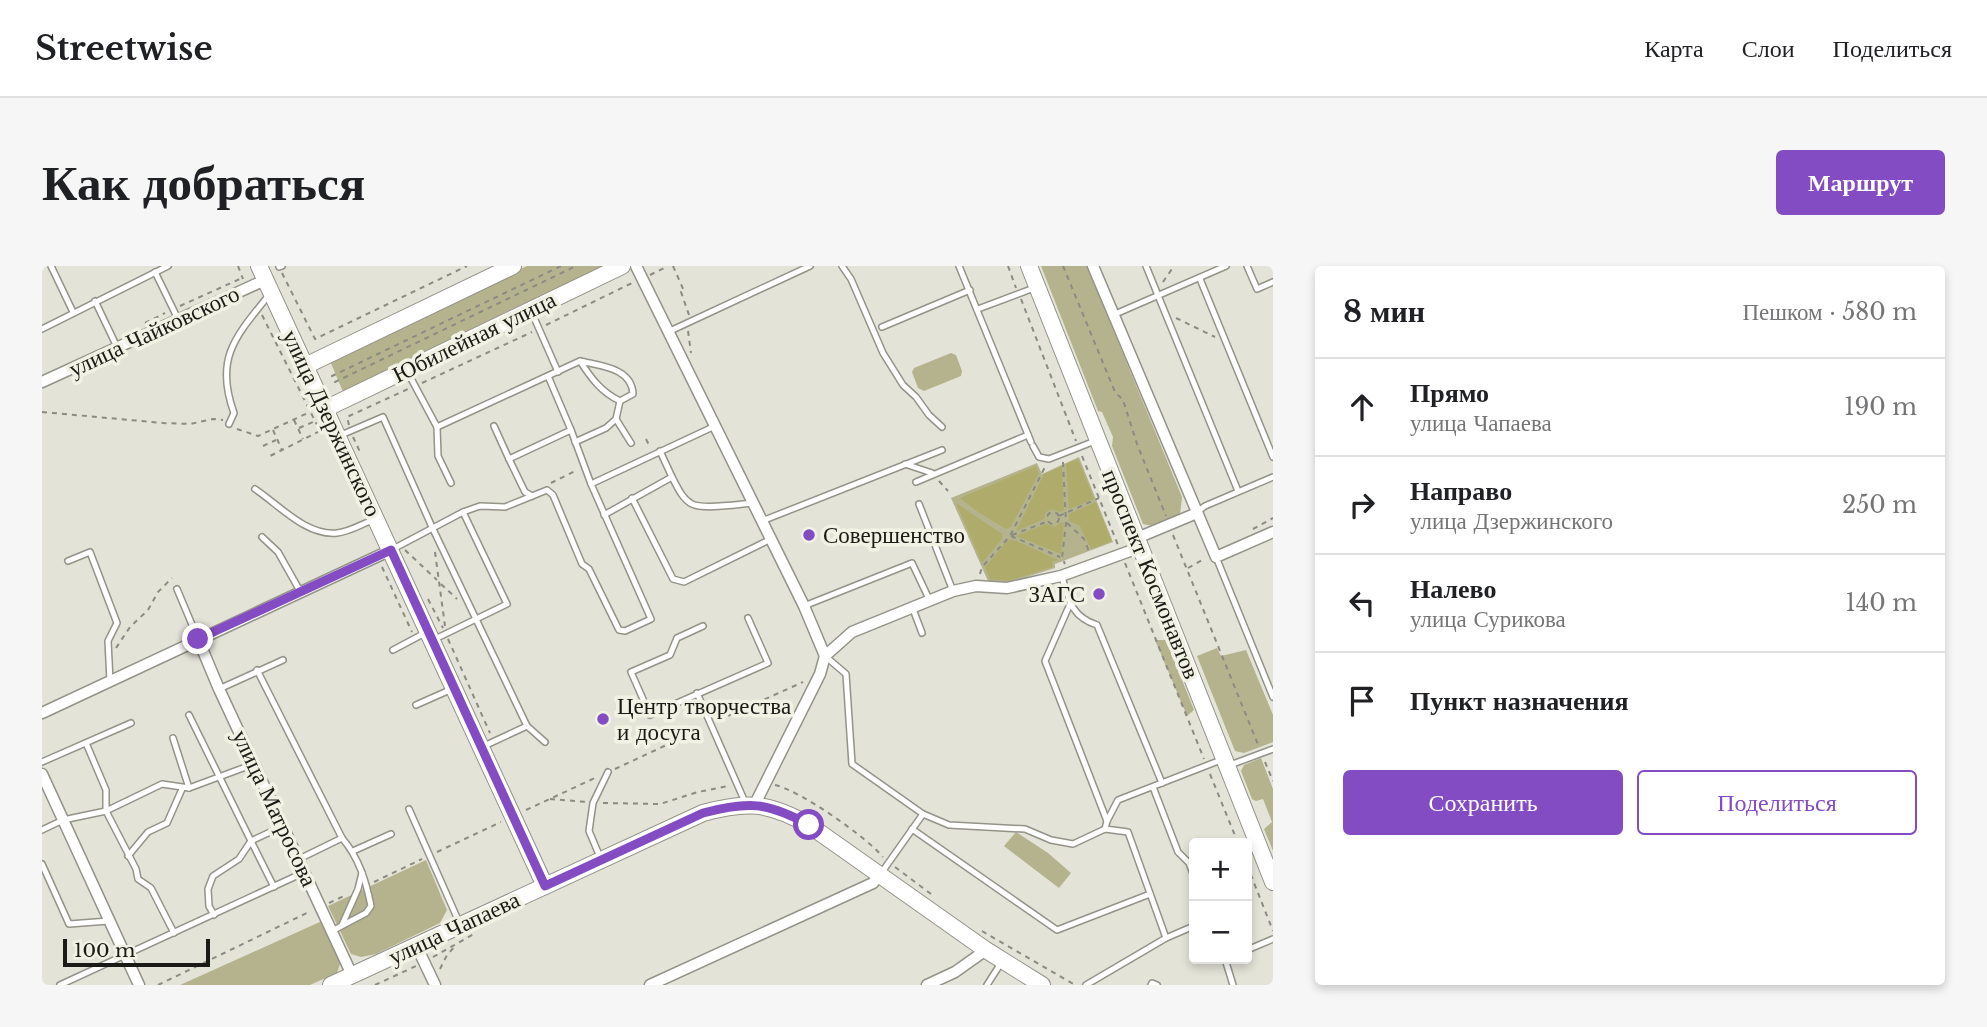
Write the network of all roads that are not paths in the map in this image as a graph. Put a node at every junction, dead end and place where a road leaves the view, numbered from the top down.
1 (51, 266) edge
2 (168, 266) edge
3 (513, 266) edge
4 (622, 266) edge
5 (636, 266) edge
6 (810, 266) edge
7 (842, 266) edge
8 (960, 266) edge
9 (1029, 266) edge
10 (1093, 266) edge
11 (1146, 266) edge
12 (1226, 266) edge
13 (1247, 266) edge
14 (155, 272) junction
15 (1200, 279) junction
16 (265, 280) edge
17 (1273, 282) edge
18 (1037, 287) junction
19 (970, 290) junction
20 (1157, 293) junction
21 (95, 301) junction
22 (978, 309) junction
23 (530, 310) junction
24 (73, 312) junction
25 (1113, 315) junction
26 (179, 320) junction
27 (882, 327) dead end
28 (42, 329) edge
29 (668, 332) junction
30 (118, 349) junction
31 (580, 361) junction
32 (305, 366) junction
33 (406, 369) junction
34 (558, 372) junction
35 (548, 376) junction
36 (42, 382) edge
37 (620, 401) junction
38 (316, 414) junction
39 (617, 419) junction
40 (229, 424) road end
41 (494, 426) dead end
42 (716, 426) junction
43 (437, 427) junction
44 (942, 427) dead end
45 (571, 430) junction
46 (1028, 435) junction
47 (338, 436) junction
48 (1098, 440) junction
49 (575, 442) junction
50 (632, 443) dead end
51 (942, 450) dead end
52 (660, 451) junction
53 (1273, 457) edge
54 (509, 459) junction
55 (905, 464) junction
56 (933, 473) junction
57 (672, 477) junction
58 (1273, 477) edge
59 (916, 482) dead end
60 (451, 483) dead end
61 (591, 484) junction
62 (255, 489) dead end
63 (1238, 491) junction
64 (532, 496) junction
65 (632, 498) junction
66 (754, 503) junction
67 (919, 504) dead end
68 (463, 512) junction
69 (1196, 513) junction
70 (604, 515) junction
71 (376, 519) junction
72 (762, 521) junction
73 (432, 527) junction
74 (1273, 533) edge
75 (262, 537) dead end
76 (771, 539) junction
77 (1139, 542) junction
78 (389, 550) junction
79 (1216, 555) junction
80 (68, 561) dead end
81 (1065, 575) junction
82 (177, 589) dead end
83 (953, 591) junction
84 (300, 592) junction
85 (930, 602) junction
86 (1070, 604) junction
87 (804, 606) junction
88 (913, 609) junction
89 (748, 618) dead end
90 (477, 619) junction
91 (703, 626) dead end
92 (922, 633) dead end
93 (430, 636) junction
94 (198, 639) junction
95 (393, 650) dead end
96 (824, 656) junction
97 (283, 660) dead end
98 (257, 670) junction
99 (110, 681) junction
100 (454, 688) junction
101 (219, 689) junction
102 (697, 693) junction
103 (1273, 697) edge
104 (416, 705) dead end
105 (42, 713) edge
106 (188, 715) dead end
107 (131, 723) dead end
108 (527, 726) junction
109 (173, 738) dead end
110 (545, 742) dead end
111 (86, 743) junction
112 (482, 747) junction
113 (1273, 749) edge
114 (42, 762) edge
115 (1226, 763) junction
116 (254, 764) junction
117 (608, 772) road end
118 (42, 775) edge
119 (220, 777) junction
120 (1163, 783) junction
121 (1153, 787) junction
122 (185, 788) junction
123 (750, 804) junction
124 (409, 808) dead end
125 (106, 811) junction
126 (923, 814) junction
127 (63, 820) junction
128 (1107, 821) junction
129 (283, 826) junction
130 (912, 829) junction
131 (1105, 829) junction
132 (42, 830) edge
133 (391, 834) dead end
134 (342, 838) junction
135 (251, 841) junction
136 (353, 851) junction
137 (128, 856) junction
138 (299, 859) junction
139 (601, 859) junction
140 (1189, 863) edge
141 (42, 864) edge
142 (306, 872) junction
143 (362, 873) junction
144 (880, 875) junction
145 (1273, 882) edge
146 (545, 886) junction
147 (274, 887) junction
148 (1150, 894) junction
149 (214, 915) junction
150 (110, 921) junction
151 (461, 925) junction
152 (337, 928) junction
153 (1189, 928) edge
154 (174, 933) junction
155 (1166, 938) junction
156 (1273, 939) edge
157 (416, 945) junction
158 (1252, 948) edge
159 (986, 950) junction
160 (125, 955) junction
161 (1003, 961) junction
162 (1227, 964) edge
163 (352, 975) junction
164 (950, 980) edge
165 (435, 984) edge
166 (60, 985) edge
167 (139, 985) edge
168 (331, 985) edge
169 (650, 985) edge
170 (927, 985) edge
171 (986, 985) edge
172 (1042, 985) edge
173 (1086, 985) edge
174 (1151, 985) edge
175 (1157, 985) edge
176 (1233, 985) edge

1 - 24 lane
2 - 14 lane
3 - 32 main road, Юбилейная улица
4 - 23 main road, Юбилейная улица
5 - 29 street
6 - 29 lane
7 - 44 lane
8 - 19 lane
9 - 18 main road, проспект Космонавтов
10 - 25 street
11 - 20 lane
12 - 15 lane
13 - 17 lane
14 - 21 lane
14 - 26 lane
15 - 20 lane
15 - 53 lane
16 - 26 street, улица Чайковского
16 - 32 main road, улица Дзержинского
16 - 40 lane
18 - 22 lane
18 - 48 main road, проспект Космонавтов
19 - 22 lane
19 - 27 lane
20 - 25 lane
20 - 63 lane
21 - 24 lane
21 - 30 lane
22 - 46 lane
23 - 33 main road, Юбилейная улица
23 - 34 lane
24 - 28 lane
25 - 69 street
26 - 30 street, улица Чайковского
29 - 42 street
30 - 36 street, улица Чайковского
31 - 34 lane
31 - 37 lane
31 - 37 lane
32 - 38 main road, улица Дзержинского
33 - 38 main road, Юбилейная улица
33 - 43 lane
34 - 35 lane
35 - 43 lane
35 - 45 lane
37 - 39 lane
38 - 47 main road, улица Дзержинского
39 - 49 lane
39 - 50 lane
41 - 54 lane
42 - 52 lane
42 - 66 street
43 - 60 lane
45 - 49 lane
45 - 54 lane
46 - 48 lane
46 - 56 lane
47 - 71 main road, улица Дзержинского
47 - 73 lane
48 - 77 main road, проспект Космонавтов
49 - 61 lane
51 - 55 lane
52 - 57 lane
52 - 61 lane
54 - 64 lane
55 - 56 lane
55 - 72 lane
56 - 59 lane
57 - 65 lane
57 - 66 lane
58 - 63 lane
61 - 70 lane
62 - 71 lane
63 - 69 lane
64 - 68 lane
64 - 70 lane
65 - 70 lane
65 - 76 lane
66 - 72 street
67 - 83 lane
68 - 73 lane
68 - 90 lane
69 - 77 street
69 - 79 street
71 - 78 main road, улица Дзержинского
72 - 76 street
73 - 78 lane
73 - 90 lane
74 - 79 street
75 - 84 lane
76 - 87 street
77 - 81 street
77 - 115 main road, проспект Космонавтов
78 - 84 street
78 - 93 main road, улица Дзержинского
79 - 103 lane
80 - 99 lane
81 - 83 street
81 - 86 lane
82 - 94 lane
83 - 85 street
84 - 94 street
85 - 87 lane
85 - 88 street
86 - 120 lane
86 - 128 lane
87 - 96 street
88 - 92 lane
88 - 96 street
89 - 102 lane
90 - 93 lane
90 - 108 lane
91 - 102 lane
93 - 95 lane
93 - 100 main road, улица Дзержинского
94 - 99 street
94 - 101 street, улица Матросова
96 - 123 street
96 - 126 lane
97 - 98 lane
98 - 101 lane
98 - 134 lane
99 - 105 street
100 - 104 lane
100 - 112 main road, улица Дзержинского
101 - 116 street, улица Матросова
102 - 123 lane
106 - 119 lane
107 - 111 lane
108 - 110 lane
108 - 112 lane
109 - 122 lane
111 - 114 lane
111 - 125 lane
112 - 146 main road, улица Дзержинского
113 - 115 lane
115 - 120 lane
115 - 145 main road, проспект Космонавтов
116 - 119 lane
116 - 129 street, улица Матросова
117 - 139 lane
118 - 127 street
119 - 122 lane
119 - 135 lane
120 - 121 lane
121 - 128 lane
121 - 140 lane
122 - 125 lane
122 - 137 lane
123 - 139 main road, улица Чапаева
123 - 144 main road, улица Чапаева
124 - 151 lane
125 - 127 lane
125 - 137 lane
126 - 130 lane
126 - 131 lane
127 - 132 lane
127 - 150 street
128 - 131 lane
129 - 135 lane
129 - 138 street, улица Матросова
130 - 144 lane
130 - 148 lane
131 - 148 lane
133 - 136 lane
134 - 136 lane
134 - 138 lane
135 - 147 lane
135 - 149 lane
136 - 143 lane
137 - 154 lane
138 - 142 street, улица Матросова
139 - 146 main road, улица Чапаева
141 - 150 lane
142 - 147 lane
142 - 152 street, улица Матросова
143 - 152 lane
143 - 152 lane
144 - 159 main road, улица Чапаева
144 - 169 street
146 - 151 main road, улица Чапаева
147 - 149 lane
148 - 155 lane
149 - 154 lane
150 - 160 street
151 - 157 main road, улица Чапаева
152 - 163 street, улица Матросова
153 - 155 lane
154 - 160 lane
155 - 173 lane
156 - 158 lane
157 - 163 main road, улица Чапаева
157 - 165 street
159 - 161 main road, улица Чапаева
159 - 164 street
160 - 166 lane
160 - 167 street
161 - 171 lane
161 - 172 main road, улица Чапаева
162 - 176 lane
163 - 168 main road, улица Чапаева
164 - 170 street
174 - 175 lane

